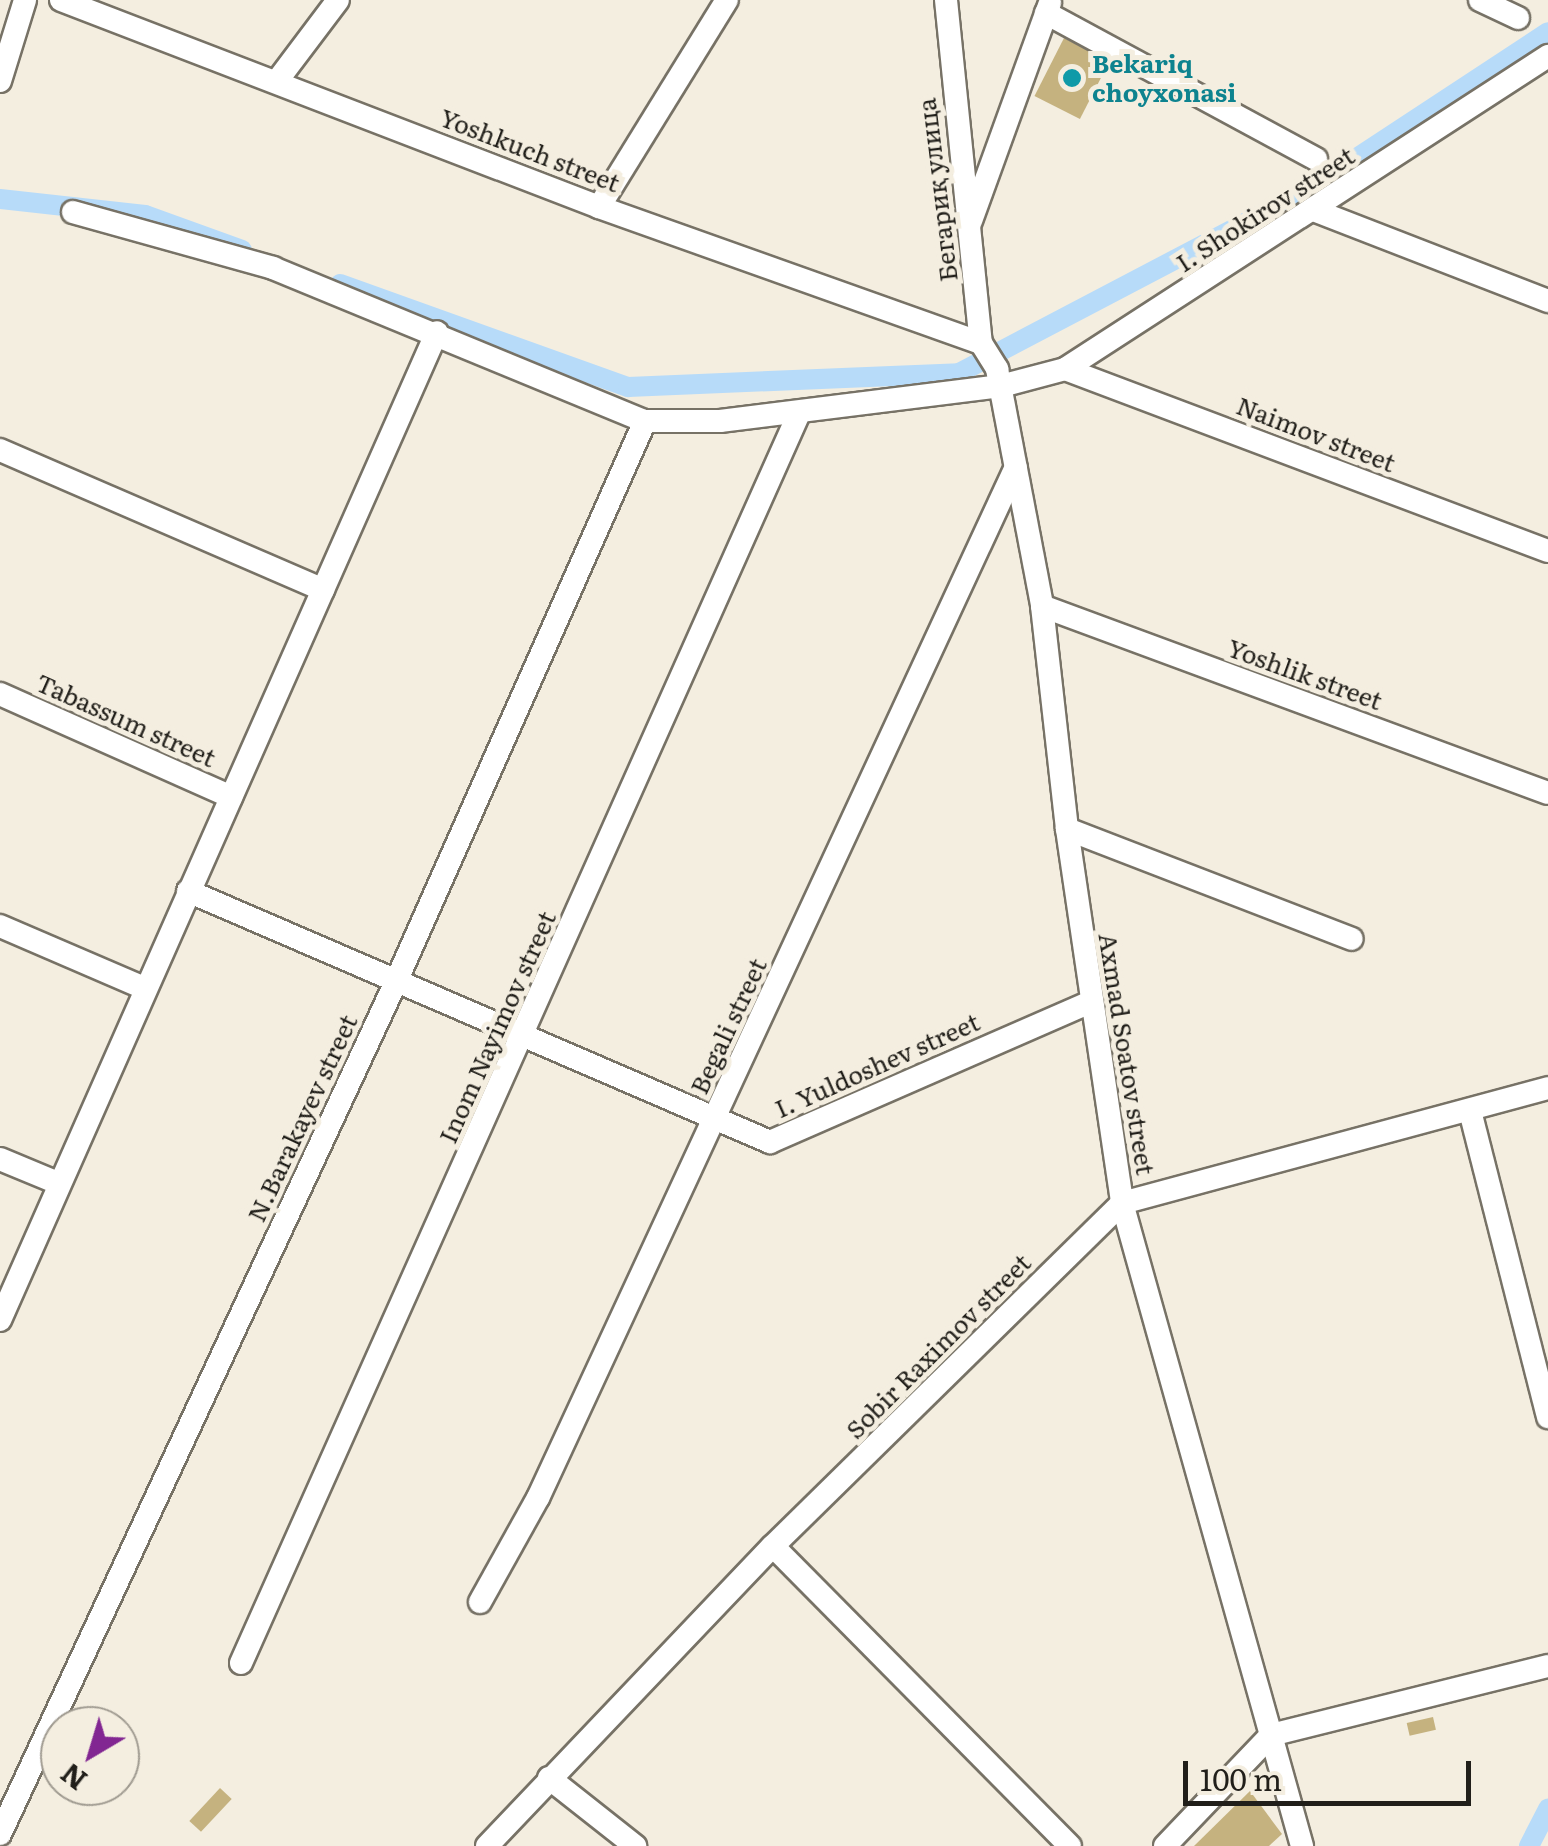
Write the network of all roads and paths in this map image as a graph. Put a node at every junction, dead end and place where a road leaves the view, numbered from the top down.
1 (25, 0) edge
2 (61, 0) edge
3 (338, 0) edge
4 (727, 0) edge
5 (946, 0) edge
6 (1480, 0) edge
7 (1048, 7) edge
8 (1518, 18) dead end
9 (1545, 61) edge
10 (0, 81) edge
11 (277, 81) junction
12 (1316, 160) dead end
13 (599, 207) junction
14 (1316, 211) junction
15 (72, 212) dead end
16 (971, 221) junction
17 (1548, 301) edge
18 (437, 332) junction
19 (992, 364) junction
20 (1065, 369) junction
21 (799, 413) junction
22 (644, 421) junction
23 (0, 450) edge
24 (1016, 467) junction
25 (1548, 551) edge
26 (323, 590) junction
27 (1042, 606) junction
28 (0, 694) edge
29 (1548, 793) edge
30 (230, 797) junction
31 (1066, 829) junction
32 (188, 892) junction
33 (0, 926) edge
34 (1352, 939) dead end
35 (395, 984) junction
36 (144, 988) junction
37 (1091, 1002) junction
38 (522, 1040) junction
39 (1548, 1088) edge
40 (1470, 1111) junction
41 (716, 1119) junction
42 (0, 1159) edge
43 (58, 1183) junction
44 (1122, 1202) junction
45 (0, 1320) edge
46 (1548, 1417) edge
47 (774, 1546) junction
48 (480, 1602) dead end
49 (241, 1662) dead end
50 (1548, 1666) edge
51 (1271, 1735) junction
52 (549, 1778) junction
53 (0, 1834) edge
54 (487, 1846) edge
55 (635, 1846) edge
56 (1070, 1846) edge
57 (1164, 1846) edge
58 (1302, 1846) edge

1 - 10 street
2 - 11 street, Yoshkuch street
3 - 11 street
4 - 13 street
5 - 16 street, Бегариқ улица
6 - 8 street
7 - 12 street
7 - 16 street
9 - 14 street, I. Shokirov street
11 - 13 street, Yoshkuch street
13 - 19 street, Yoshkuch street
14 - 17 street
14 - 20 street, I. Shokirov street
15 - 18 street
16 - 19 street, Бегариқ улица
18 - 22 street
18 - 26 street
19 - 20 street, I. Shokirov street
19 - 21 street, I. Shokirov street
19 - 24 street, Axmad Soatov street
20 - 25 street, Naimov street
21 - 22 street, I. Shokirov street
21 - 38 street, Inom Nayimov street
22 - 35 street, N.Barakayev street
23 - 26 street
24 - 27 street, Axmad Soatov street
24 - 41 street, Begali street
26 - 30 street
27 - 29 street, Yoshlik street
27 - 31 street, Axmad Soatov street
28 - 30 street, Tabassum street
30 - 32 street
31 - 34 street
31 - 37 street, Axmad Soatov street
32 - 35 street, I. Yuldoshev street
32 - 36 street
33 - 36 street
35 - 38 street, I. Yuldoshev street
35 - 53 street, N.Barakayev street
36 - 43 street
37 - 41 street, I. Yuldoshev street
37 - 44 street, Axmad Soatov street
38 - 41 street, I. Yuldoshev street
38 - 49 street, Inom Nayimov street
39 - 40 street
40 - 44 street
40 - 46 street
41 - 48 street, Begali street
42 - 43 street
43 - 45 street
44 - 47 street, Sobir Raximov street
44 - 51 street, Axmad Soatov street
47 - 52 street, Sobir Raximov street
47 - 56 street
50 - 51 street
51 - 57 street
51 - 58 street, Axmad Soatov street
52 - 54 street, Sobir Raximov street
52 - 55 street

